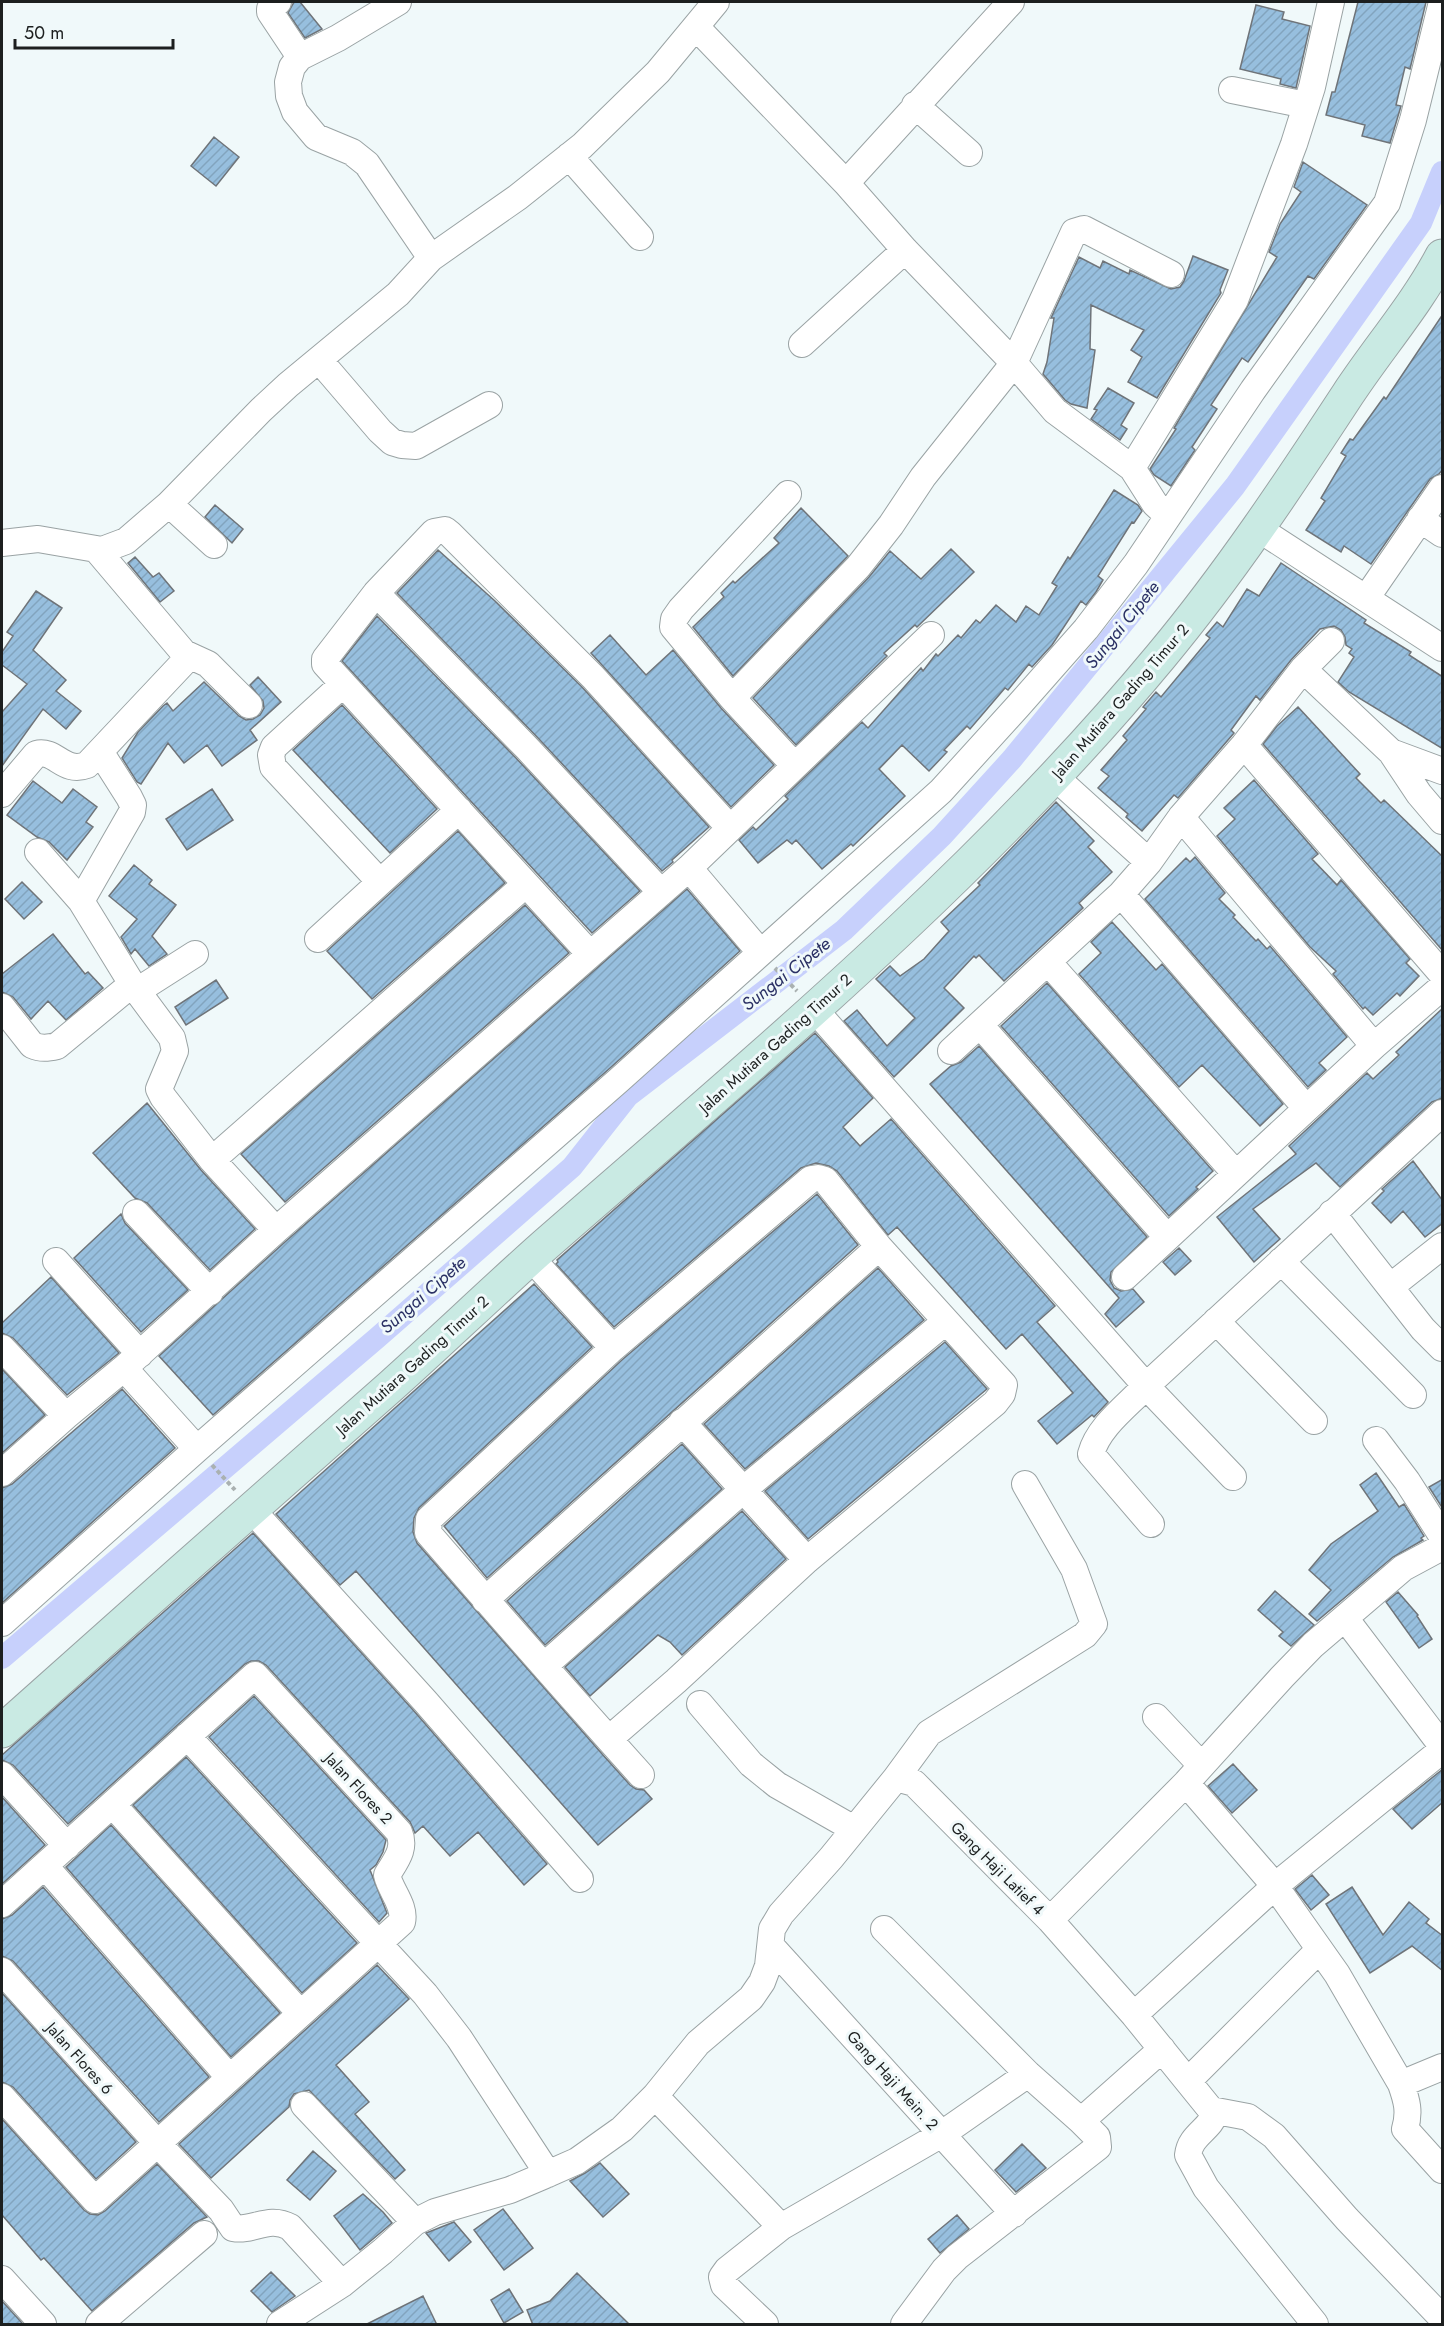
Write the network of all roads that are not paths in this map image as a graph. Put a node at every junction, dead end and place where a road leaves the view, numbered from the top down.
1 (278, 2) edge
2 (398, 2) edge
3 (716, 2) edge
4 (1011, 2) edge
5 (1327, 2) edge
6 (1442, 2) edge
7 (696, 27) junction
8 (300, 57) junction
9 (1232, 90) dead end
10 (915, 105) junction
11 (1306, 105) junction
12 (969, 153) dead end
13 (569, 156) junction
14 (846, 183) junction
15 (640, 237) dead end
16 (905, 250) junction
17 (1443, 256) edge
18 (431, 258) junction
19 (1171, 274) dead end
20 (802, 344) dead end
21 (320, 361) junction
22 (1014, 363) junction
23 (489, 405) dead end
24 (1132, 468) junction
25 (1443, 488) edge
26 (788, 494) dead end
27 (169, 504) junction
28 (1168, 516) junction
29 (1420, 519) junction
30 (1259, 529) junction
31 (1443, 534) edge
32 (2, 543) edge
33 (214, 545) dead end
34 (96, 549) junction
35 (376, 593) junction
36 (1367, 597) junction
37 (931, 635) dead end
38 (1331, 641) dead end
39 (1443, 648) edge
40 (184, 653) junction
41 (1304, 669) junction
42 (343, 684) junction
43 (732, 698) junction
44 (249, 705) dead end
45 (1244, 745) junction
46 (1391, 752) junction
47 (101, 753) junction
48 (795, 766) junction
49 (1443, 771) edge
50 (1054, 776) junction
51 (2, 794) edge
52 (459, 810) junction
53 (1180, 817) junction
54 (1443, 821) edge
55 (729, 827) junction
56 (38, 852) dead end
57 (1149, 862) junction
58 (689, 868) junction
59 (380, 882) junction
60 (526, 884) junction
61 (660, 891) junction
62 (1121, 894) junction
63 (81, 901) junction
64 (318, 939) dead end
65 (195, 954) dead end
66 (591, 954) junction
67 (767, 958) junction
68 (1048, 962) junction
69 (1443, 974) edge
70 (1443, 987) edge
71 (135, 988) junction
72 (806, 1000) junction
73 (2, 1007) edge
74 (980, 1025) junction
75 (1374, 1046) junction
76 (951, 1051) dead end
77 (1306, 1108) junction
78 (1443, 1113) edge
79 (212, 1160) junction
80 (1236, 1173) junction
81 (135, 1213) dead end
82 (1332, 1213) junction
83 (276, 1230) junction
84 (1167, 1237) junction
85 (1443, 1246) edge
86 (879, 1247) junction
87 (531, 1258) junction
88 (56, 1261) dead end
89 (1281, 1261) junction
90 (1125, 1277) dead end
91 (1390, 1287) junction
92 (210, 1292) junction
93 (945, 1322) junction
94 (1216, 1322) junction
95 (2, 1348) edge
96 (613, 1348) junction
97 (1443, 1348) edge
98 (132, 1361) junction
99 (1146, 1386) junction
100 (1413, 1395) dead end
101 (66, 1416) junction
102 (682, 1422) junction
103 (1314, 1422) dead end
104 (1376, 1440) dead end
105 (203, 1456) junction
106 (2, 1473) edge
107 (1233, 1477) dead end
108 (1025, 1484) dead end
109 (742, 1490) junction
110 (244, 1500) junction
111 (1151, 1524) dead end
112 (1443, 1536) edge
113 (1443, 1547) edge
114 (807, 1560) junction
115 (486, 1600) junction
116 (1345, 1618) junction
117 (2, 1623) edge
118 (544, 1666) junction
119 (700, 1704) dead end
120 (1156, 1717) dead end
121 (2, 1731) edge
122 (187, 1736) junction
123 (609, 1739) junction
124 (1443, 1748) edge
125 (1193, 1774) junction
126 (2, 1775) edge
127 (641, 1775) dead end
128 (896, 1778) junction
129 (113, 1805) junction
130 (854, 1829) junction
131 (67, 1846) junction
132 (45, 1866) junction
133 (580, 1879) dead end
134 (1275, 1886) junction
135 (2, 1904) edge
136 (1050, 1920) junction
137 (884, 1929) dead end
138 (379, 1943) junction
139 (771, 1946) junction
140 (1319, 1950) junction
141 (2, 1971) edge
142 (300, 2013) junction
143 (1134, 2015) junction
144 (1162, 2049) junction
145 (1443, 2067) edge
146 (1028, 2074) junction
147 (229, 2077) junction
148 (1188, 2081) junction
149 (1401, 2084) junction
150 (654, 2096) junction
151 (2, 2097) edge
152 (304, 2105) dead end
153 (1216, 2112) junction
154 (1081, 2121) junction
155 (942, 2134) junction
156 (158, 2144) junction
157 (1443, 2170) edge
158 (548, 2174) junction
159 (1014, 2214) junction
160 (415, 2222) junction
161 (781, 2227) junction
162 (204, 2234) dead end
163 (2, 2278) edge
164 (342, 2284) junction
165 (1439, 2319) edge
166 (43, 2325) edge
167 (99, 2325) edge
168 (280, 2325) edge
169 (765, 2325) edge
170 (904, 2325) edge
171 (1315, 2325) edge

1 - 8 street
2 - 8 street
3 - 7 street
4 - 10 street
5 - 11 street
6 - 28 street
7 - 13 street
7 - 14 street
8 - 18 street
9 - 11 street
10 - 12 street
10 - 14 street
11 - 24 street
13 - 15 street
13 - 18 street
14 - 16 street
16 - 20 street
16 - 22 street
17 - 30 street, Jalan Mutiara Gading Timur 2
18 - 21 street
19 - 22 street
21 - 23 street
21 - 27 street
22 - 24 street
22 - 43 street
24 - 28 street
25 - 29 street
26 - 43 street
27 - 33 street
27 - 34 street
28 - 67 street
29 - 31 street
29 - 36 street
30 - 36 street
30 - 50 street, Jalan Mutiara Gading Timur 2
32 - 34 street
34 - 40 street
35 - 42 street
35 - 55 street
35 - 61 street
36 - 39 street
37 - 48 street
38 - 41 street
40 - 44 street
40 - 47 street
41 - 45 street
41 - 46 street
42 - 52 street
42 - 59 street
43 - 48 street
45 - 53 street
45 - 69 street
46 - 49 street
46 - 54 street
47 - 51 street
47 - 63 street
48 - 55 street
50 - 57 street
50 - 72 street, Jalan Mutiara Gading Timur 2
52 - 59 street
52 - 60 street
53 - 57 street
53 - 75 street
55 - 58 street
56 - 63 street
57 - 62 street
58 - 61 street
58 - 67 street
59 - 64 street
60 - 66 street
60 - 79 street
61 - 66 street
62 - 68 street
62 - 77 street
63 - 71 street
65 - 71 street
66 - 83 street
67 - 105 street
68 - 74 street
68 - 80 street
70 - 75 street
71 - 73 street
71 - 79 street
72 - 87 street, Jalan Mutiara Gading Timur 2
72 - 99 street
74 - 76 street
74 - 84 street
75 - 77 street
77 - 80 street
78 - 82 street
79 - 83 street
80 - 84 street
81 - 92 street
82 - 89 street
82 - 91 street
83 - 92 street
84 - 90 street
85 - 91 street
86 - 93 street
86 - 96 street
86 - 102 street
87 - 96 street
87 - 110 street, Jalan Mutiara Gading Timur 2
88 - 98 street
89 - 94 street
89 - 100 street
91 - 97 street
92 - 98 street
93 - 109 street
93 - 114 street
94 - 99 street
94 - 103 street
95 - 101 street
96 - 115 street
98 - 101 street
98 - 105 street
99 - 107 street
99 - 111 street
101 - 106 street
102 - 109 street
102 - 115 street
104 - 112 street
105 - 117 street
108 - 128 street
109 - 114 street
109 - 118 street
110 - 121 street, Jalan Mutiara Gading Timur 2
110 - 133 street
113 - 116 street, Gang Haji Latief 4
114 - 123 street
115 - 118 street
116 - 124 street
116 - 125 street, Gang Haji Latief 4
118 - 123 street
119 - 130 street
120 - 125 street
122 - 129 street
122 - 138 street
122 - 138 street, Jalan Flores 2
123 - 127 street
124 - 134 street
125 - 134 street
125 - 136 street, Gang Haji Latief 4
126 - 131 street
128 - 130 street
128 - 136 street, Gang Haji Latief 4
129 - 131 street
129 - 142 street
130 - 139 street
131 - 132 street
132 - 135 street
132 - 147 street
134 - 140 street
134 - 143 street
136 - 143 street
137 - 146 street
138 - 142 street
138 - 158 street
139 - 150 street
139 - 155 street, Gang Haji Mein. 2
140 - 148 street
140 - 149 street
141 - 156 street, Jalan Flores 6
142 - 147 street
143 - 144 street
144 - 148 street
144 - 154 street
145 - 149 street
146 - 154 street
146 - 155 street
147 - 156 street
148 - 153 street
149 - 157 street
150 - 158 street
150 - 161 street
151 - 156 street
152 - 160 street
153 - 165 street
153 - 171 street
154 - 159 street
155 - 159 street, Gang Haji Mein. 2
155 - 161 street
156 - 164 street, Jalan Flores 6
158 - 160 street
159 - 170 street
160 - 164 street
161 - 169 street
162 - 167 street
163 - 166 street
164 - 168 street

